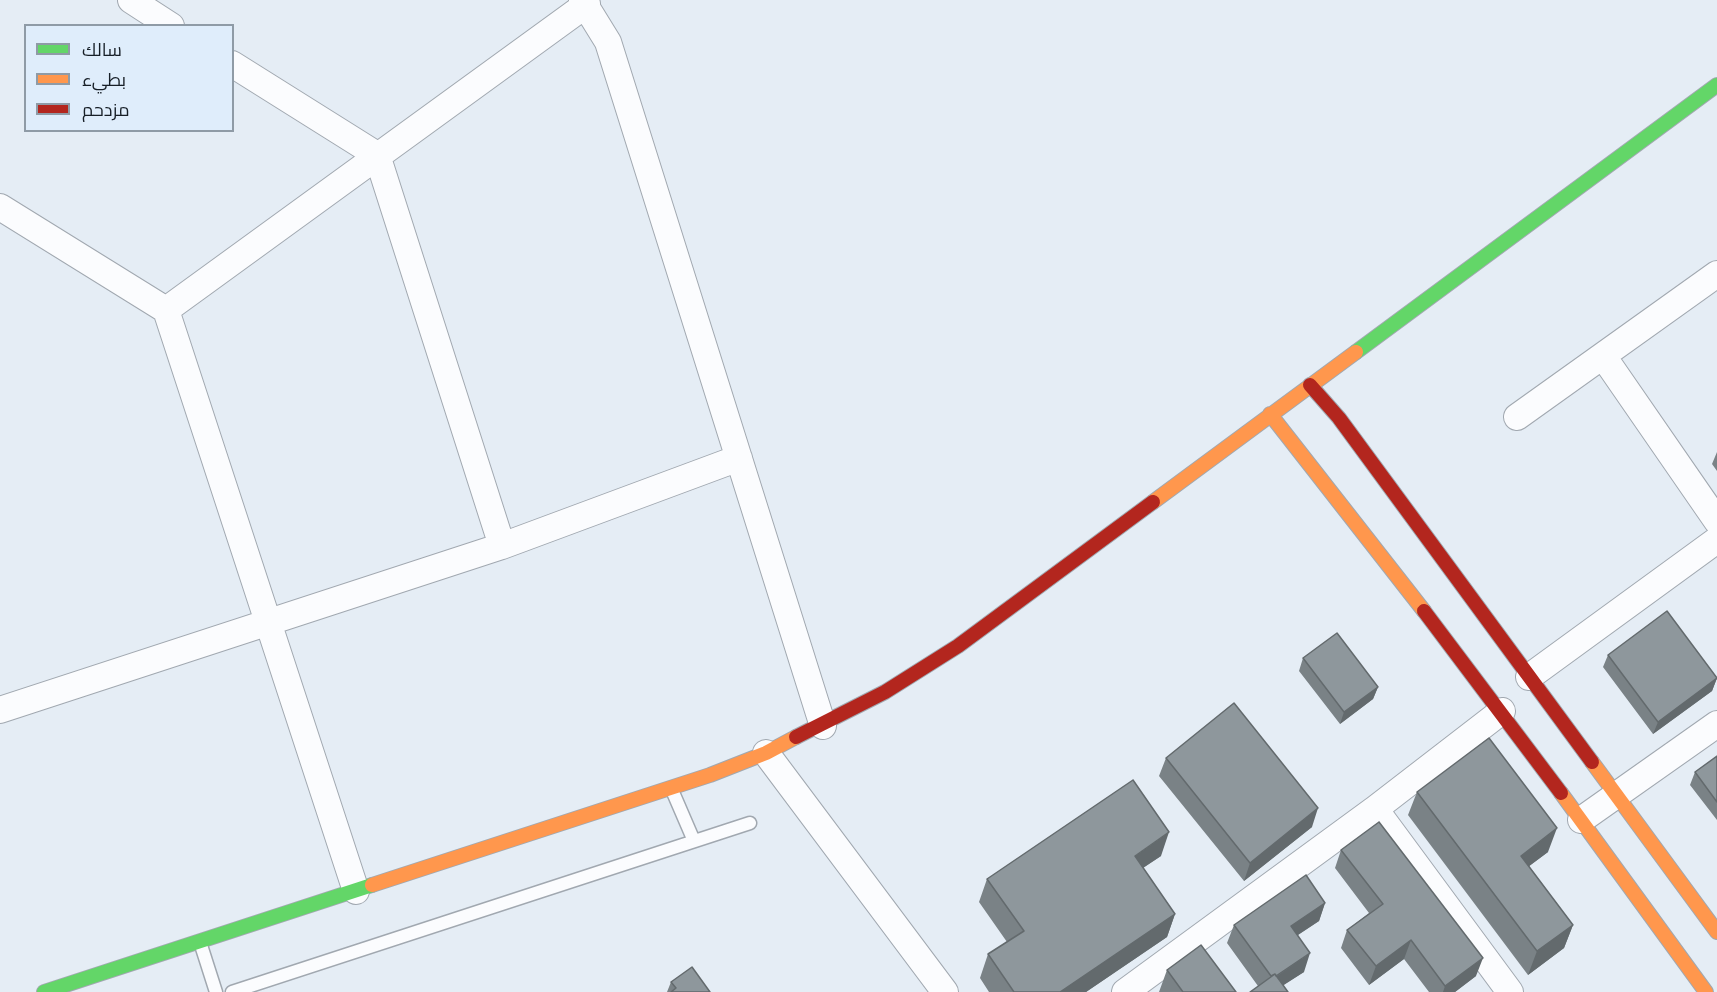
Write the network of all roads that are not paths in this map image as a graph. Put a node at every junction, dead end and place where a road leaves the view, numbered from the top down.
1 (131, 0) edge
2 (584, 2) edge
3 (168, 24) edge
4 (234, 65) edge
5 (1717, 85) edge
6 (376, 155) junction
7 (0, 207) edge
8 (1717, 274) edge
9 (166, 310) junction
10 (1603, 356) junction
11 (1310, 385) junction
12 (1270, 414) junction
13 (1517, 417) dead end
14 (738, 458) junction
15 (1717, 521) edge
16 (1717, 540) edge
17 (502, 546) junction
18 (270, 621) junction
19 (1529, 677) junction
20 (0, 710) edge
21 (1502, 711) junction
22 (1717, 724) edge
23 (823, 726) junction
24 (766, 753) junction
25 (671, 788) junction
26 (1618, 797) junction
27 (1375, 808) junction
28 (1581, 820) junction
29 (750, 824) dead end
30 (694, 841) junction
31 (356, 891) junction
32 (1717, 932) edge
33 (200, 941) junction
34 (44, 992) edge
35 (216, 992) edge
36 (232, 992) edge
37 (945, 992) edge
38 (1125, 992) edge
39 (1510, 992) edge
40 (1706, 992) edge

1 - 3 street
2 - 6 street
2 - 14 street
4 - 6 street
5 - 11 street
6 - 9 street
6 - 17 street
7 - 9 street
8 - 10 street
9 - 18 street
10 - 13 street
10 - 15 street
11 - 12 street
11 - 19 street
12 - 21 street
12 - 23 street
14 - 17 street
14 - 23 street
16 - 19 street
17 - 18 street
18 - 20 street
18 - 31 street
19 - 26 street
21 - 27 street
21 - 28 street
22 - 26 street
23 - 24 street
24 - 25 street
24 - 37 street
25 - 30 lane
25 - 31 street
26 - 28 street
26 - 32 street
27 - 38 street
27 - 39 street
28 - 40 street
29 - 30 lane
30 - 36 lane
31 - 33 street
33 - 34 street
33 - 35 lane

